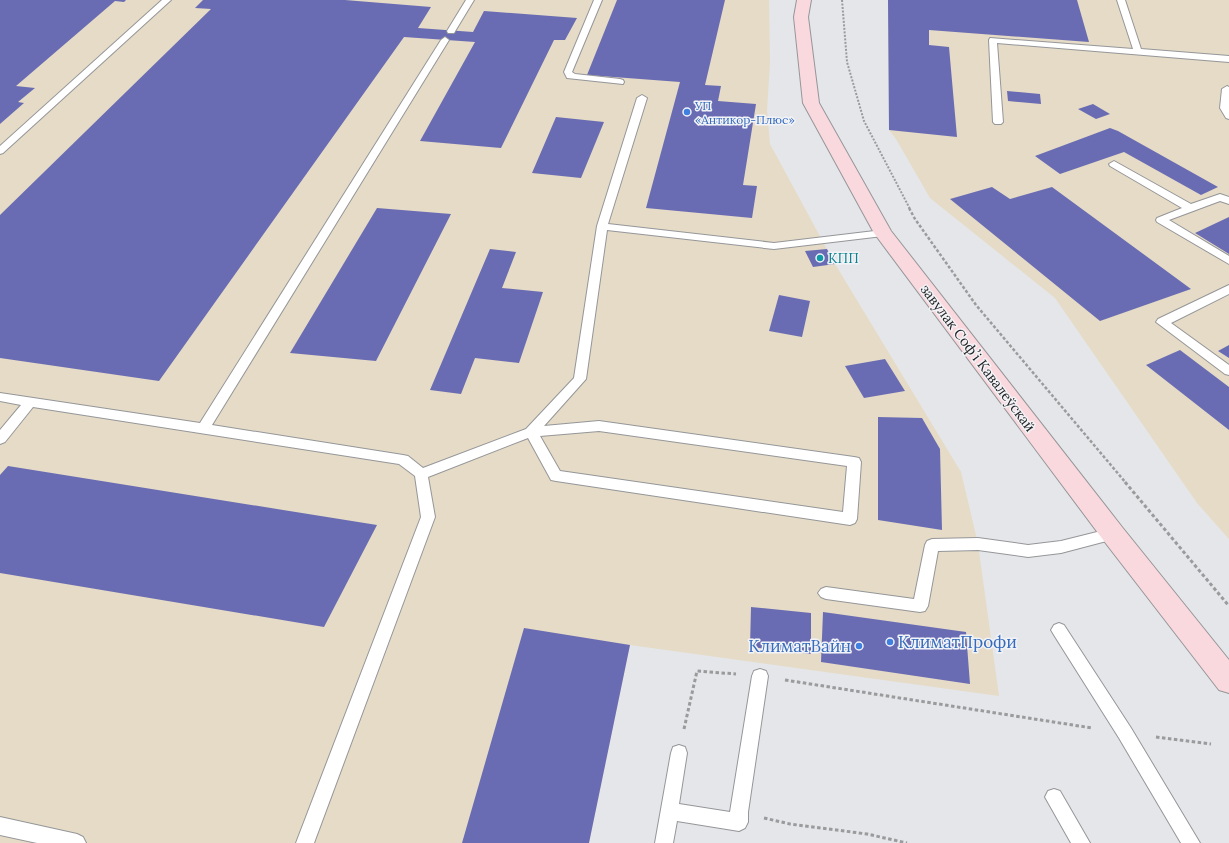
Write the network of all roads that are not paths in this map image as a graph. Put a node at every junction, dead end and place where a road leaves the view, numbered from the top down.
1 (167, 0) edge
2 (470, 0) edge
3 (598, 0) edge
4 (804, 0) edge
5 (1121, 0) edge
6 (1138, 52) junction
7 (1229, 59) edge
8 (620, 82) dead end
9 (1229, 90) edge
10 (642, 98) dead end
11 (1229, 116) edge
12 (998, 122) dead end
13 (0, 151) edge
14 (1114, 164) dead end
15 (1229, 201) edge
16 (1190, 208) junction
17 (602, 226) junction
18 (882, 233) junction
19 (1229, 261) edge
20 (1229, 289) edge
21 (1229, 371) edge
22 (0, 397) edge
23 (30, 402) junction
24 (203, 429) junction
25 (531, 432) junction
26 (0, 439) edge
27 (421, 474) junction
28 (1113, 534) junction
29 (826, 593) dead end
30 (1059, 630) dead end
31 (760, 676) road end
32 (1229, 682) edge
33 (679, 753) road end
34 (1054, 797) dead end
35 (669, 811) junction
36 (0, 826) edge
37 (77, 843) edge
38 (305, 843) edge
39 (664, 843) edge
40 (1081, 843) edge
41 (1191, 843) edge

1 - 13 lane
2 - 24 lane
3 - 8 lane
4 - 18 street, завулак Софʼі Кавалеўскай
5 - 6 lane
6 - 7 lane
6 - 12 lane
9 - 11 lane
10 - 17 lane
14 - 16 lane
15 - 16 lane
16 - 19 lane
17 - 18 lane
17 - 25 lane
18 - 28 street, завулак Софʼі Кавалеўскай
20 - 21 lane
22 - 23 lane
23 - 24 lane
23 - 26 lane
24 - 27 lane
25 - 25 lane
25 - 27 lane
27 - 38 lane
28 - 29 lane
28 - 32 street, завулак Софʼі Кавалеўскай
30 - 41 lane
31 - 35 lane
33 - 35 lane
34 - 40 lane
35 - 39 lane
36 - 37 lane

